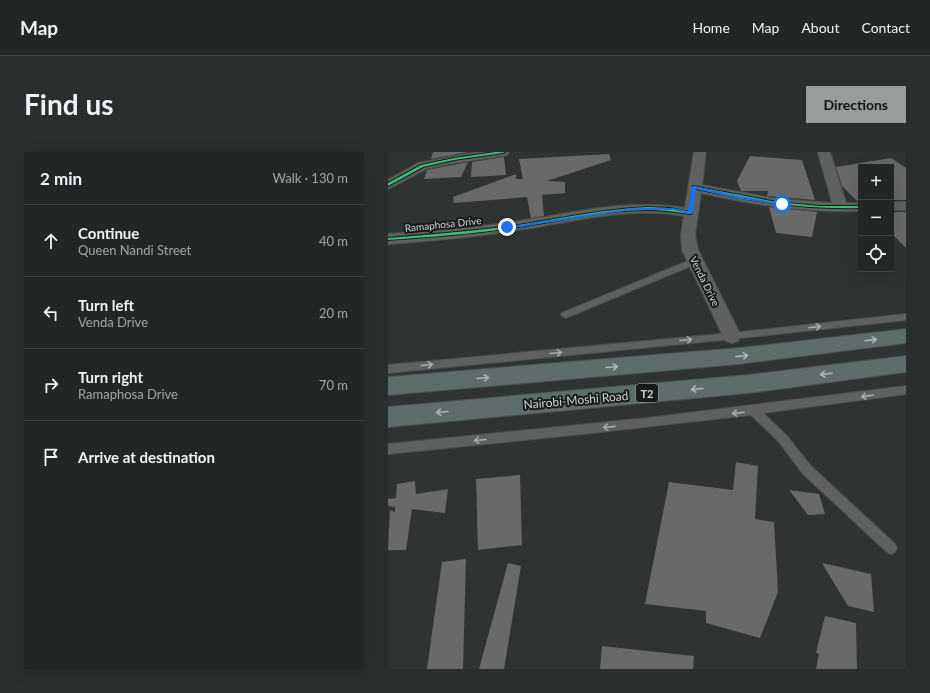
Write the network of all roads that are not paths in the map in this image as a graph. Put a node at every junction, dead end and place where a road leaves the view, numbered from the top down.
1 (503, 152) edge
2 (700, 152) edge
3 (824, 152) edge
4 (388, 185) edge
5 (694, 187) junction
6 (894, 206) edge
7 (906, 206) edge
8 (858, 207) edge
9 (840, 208) junction
10 (690, 213) junction
11 (388, 239) edge
12 (695, 261) junction
13 (565, 314) dead end
14 (906, 317) edge
15 (732, 336) junction
16 (906, 336) edge
17 (906, 364) edge
18 (388, 369) edge
19 (388, 386) edge
20 (906, 390) edge
21 (754, 411) junction
22 (388, 417) edge
23 (388, 449) edge
24 (891, 548) dead end

1 - 4 street
2 - 5 street, Venda Drive
3 - 9 street
5 - 9 street
5 - 10 street, Venda Drive
6 - 7 street
8 - 9 street
10 - 11 street, Ramaphosa Drive
10 - 12 street, Venda Drive
12 - 13 lane
12 - 15 street, Venda Drive
15 -> 14 lane
18 -> 15 lane
19 -> 16 highway
17 -> 22 highway, Nairobi-Moshi Road / T2
20 -> 21 lane
21 -> 23 lane
21 - 24 lane

